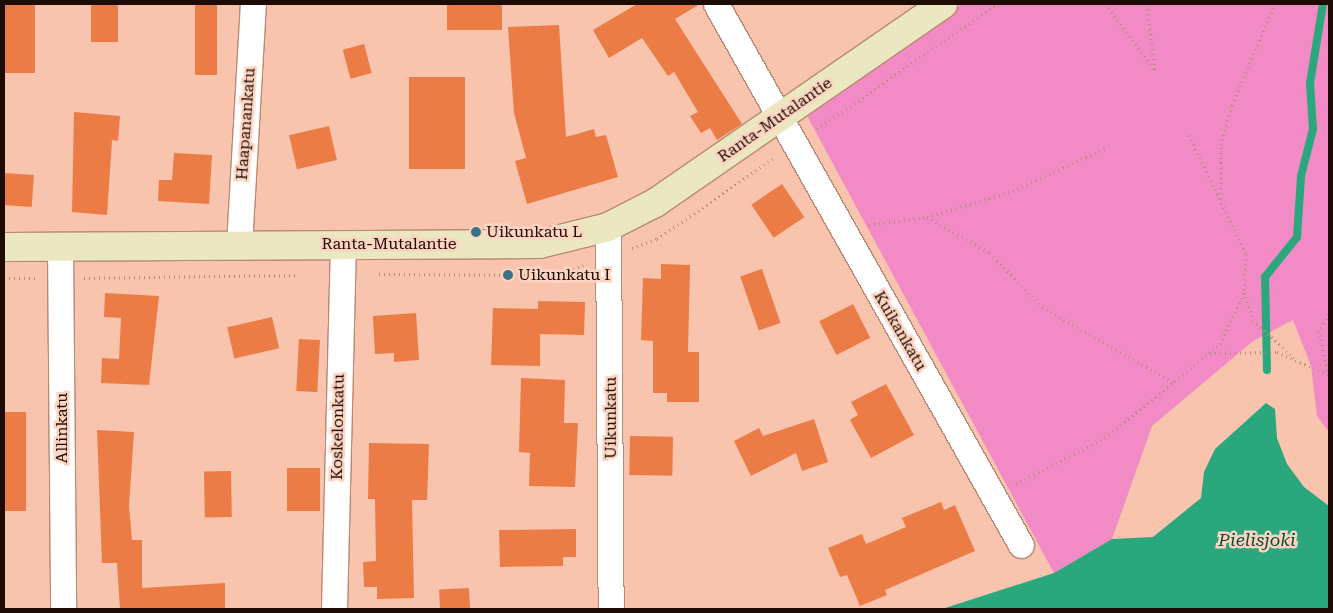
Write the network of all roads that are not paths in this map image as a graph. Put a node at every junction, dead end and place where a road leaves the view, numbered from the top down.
1 (253, 4) edge
2 (716, 4) edge
3 (943, 4) edge
4 (781, 116) junction
5 (608, 228) junction
6 (343, 244) junction
7 (239, 245) junction
8 (60, 246) junction
9 (4, 247) edge
10 (1021, 545) dead end
11 (63, 609) edge
12 (334, 609) edge
13 (611, 609) edge

1 - 7 street, Haapanankatu
2 - 4 street, Kuikankatu
3 - 4 street, Ranta-Mutalantie
4 - 5 street, Ranta-Mutalantie
4 - 10 street, Kuikankatu
5 - 6 street, Ranta-Mutalantie
5 - 13 street, Uikunkatu
6 - 7 street, Ranta-Mutalantie
6 - 12 street, Koskelonkatu
7 - 8 street, Ranta-Mutalantie
8 - 9 street, Ranta-Mutalantie
8 - 11 street, Allinkatu

